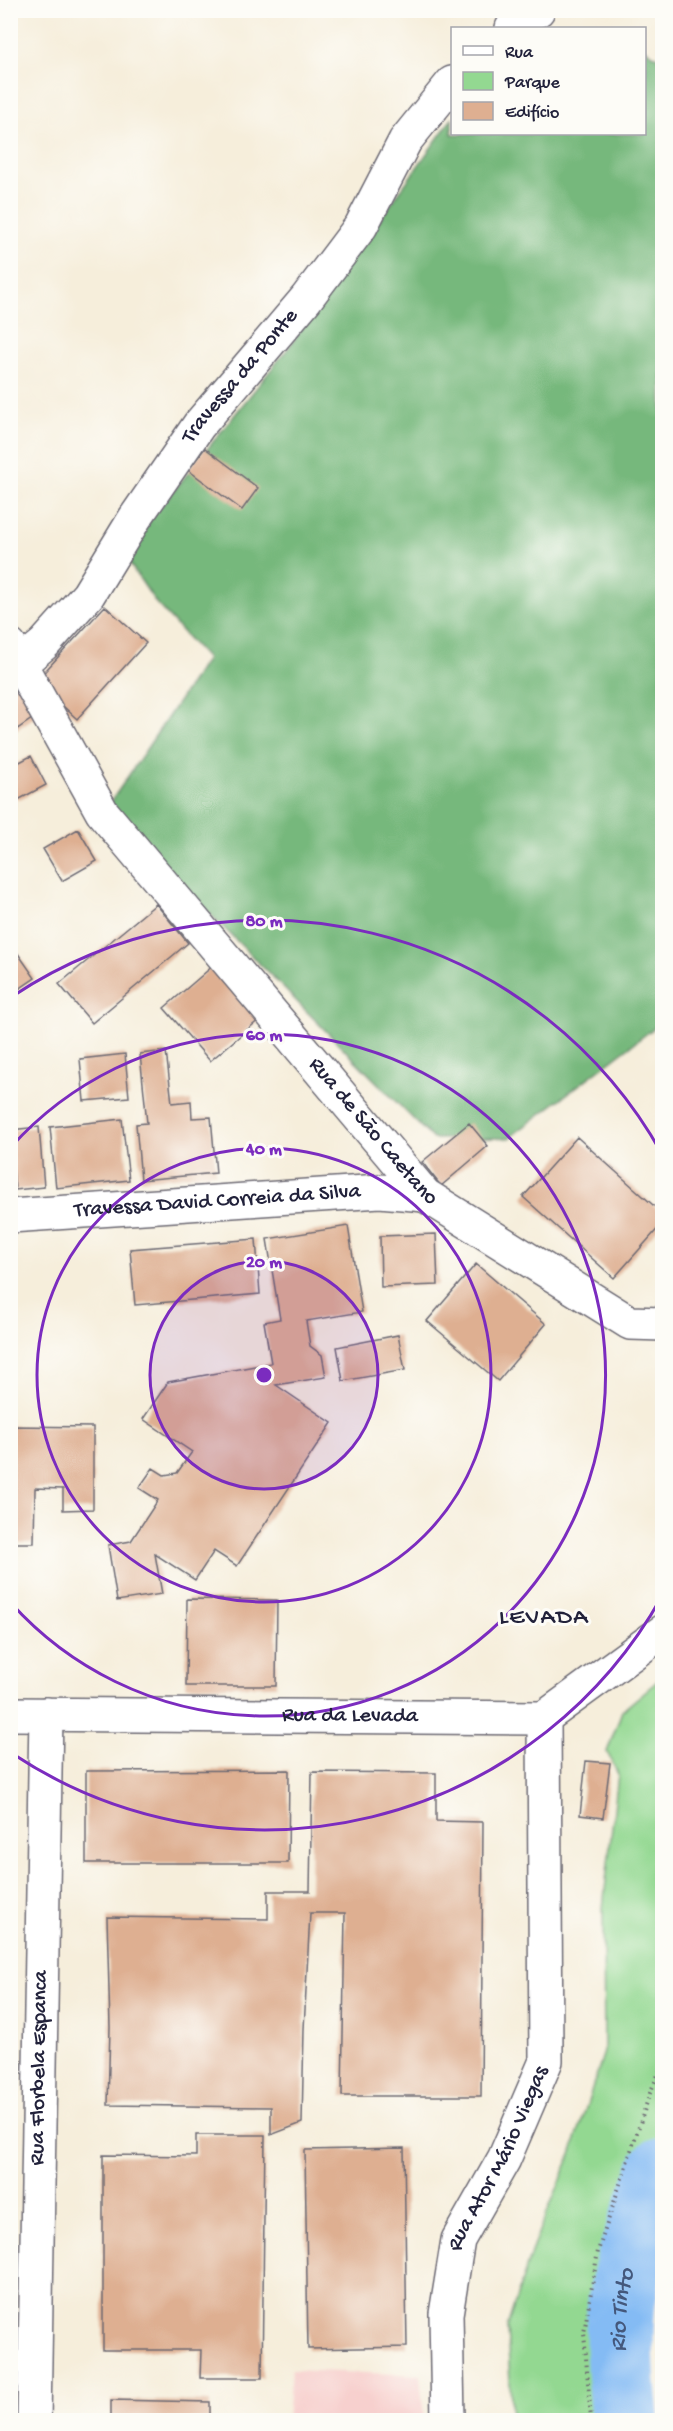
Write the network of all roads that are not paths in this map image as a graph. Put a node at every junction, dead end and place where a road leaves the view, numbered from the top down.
1 (538, 10) edge
2 (513, 27) edge
3 (451, 85) edge
4 (15, 655) edge
5 (425, 1195) junction
6 (10, 1216) edge
7 (663, 1324) edge
8 (663, 1632) edge
9 (10, 1714) edge
10 (46, 1714) junction
11 (544, 1718) junction
12 (33, 2421) edge
13 (448, 2421) edge

1 - 2 street
3 - 4 street, Travessa da Ponte
4 - 5 street, Rua de São Caetano
5 - 6 street, Travessa David Correia da Silva
5 - 7 street, Rua de São Caetano
8 - 11 street
9 - 10 street, Rua da Levada
10 - 11 street, Rua da Levada
10 - 12 street, Rua Florbela Espanca
11 - 13 street, Rua Ator Mário Viegas

